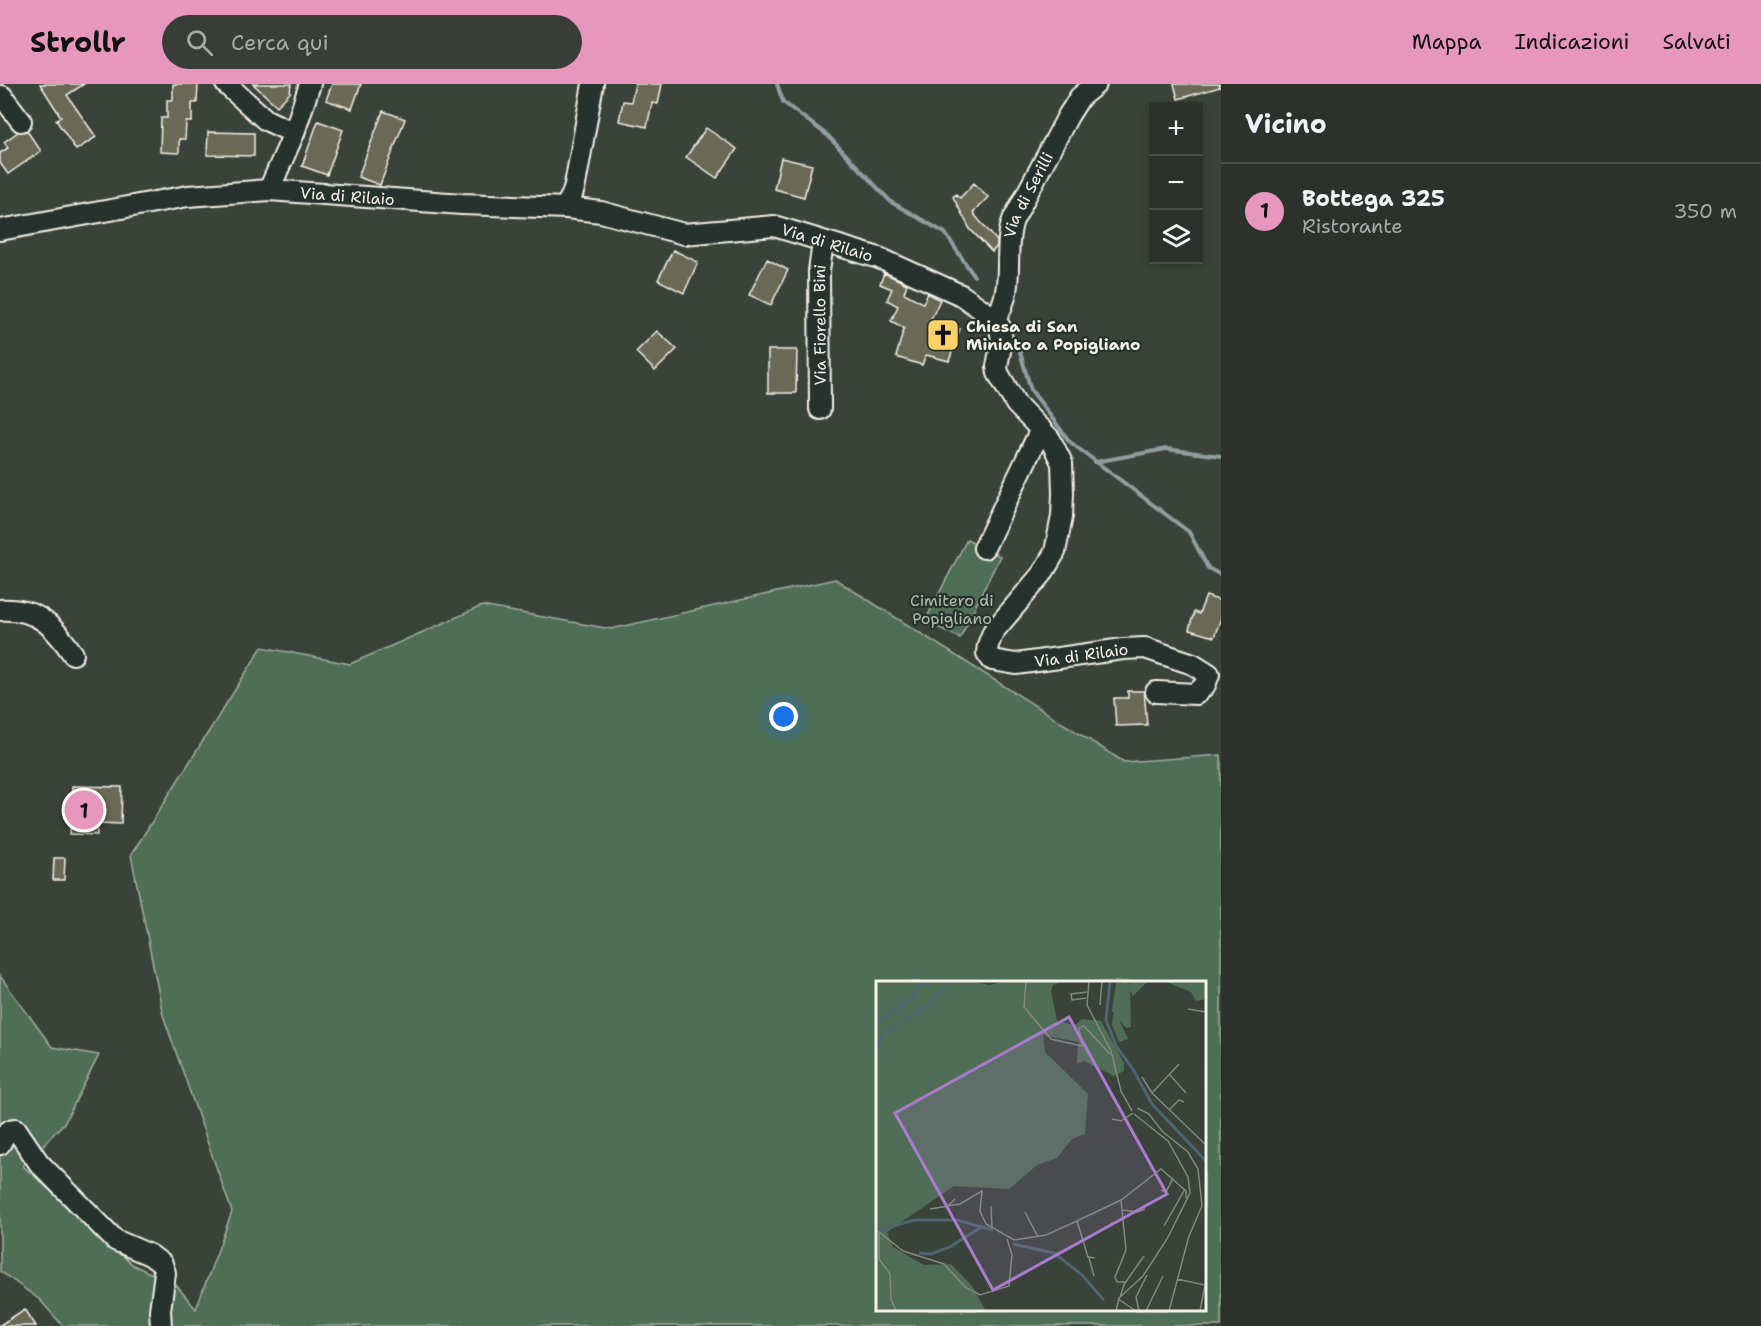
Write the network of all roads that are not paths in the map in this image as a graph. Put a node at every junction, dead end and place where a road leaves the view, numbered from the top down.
1 (226, 84) edge
2 (310, 84) edge
3 (593, 84) edge
4 (1096, 84) edge
5 (0, 98) edge
6 (21, 121) dead end
7 (294, 133) junction
8 (269, 190) junction
9 (565, 208) junction
10 (0, 230) edge
11 (823, 242) junction
12 (994, 320) junction
13 (820, 409) dead end
14 (1041, 429) junction
15 (984, 548) dead end
16 (0, 610) edge
17 (72, 654) dead end
18 (1215, 677) edge
19 (1156, 692) dead end
20 (0, 1144) edge
21 (161, 1326) edge

1 - 7 street
2 - 7 street
3 - 9 street
4 - 12 street, Via di Serilli
5 - 6 street
7 - 8 street
8 - 9 street, Via di Rilaio
8 - 10 street, Via di Rilaio
9 - 11 street, Via di Rilaio
11 - 12 street, Via di Rilaio
11 - 13 street, Via Fiorello Bini
12 - 14 street, Via di Rilaio
14 - 15 street
14 - 18 street, Via di Rilaio
16 - 17 street
18 - 19 street, Via di Rilaio
20 - 21 street

